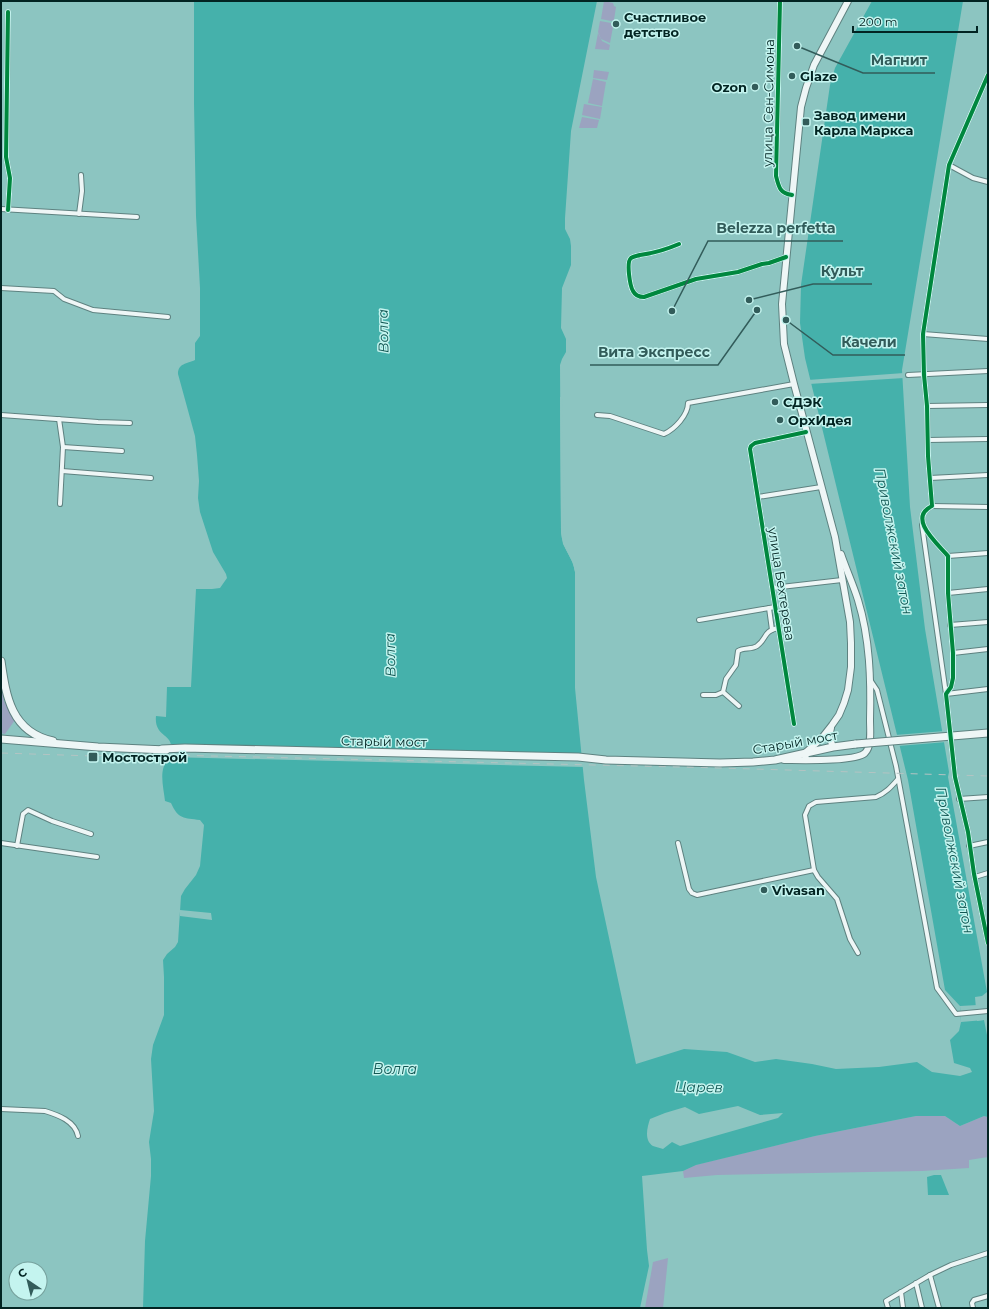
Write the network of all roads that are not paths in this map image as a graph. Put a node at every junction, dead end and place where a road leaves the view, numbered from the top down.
1 (780, 1) edge
2 (848, 1) edge
3 (8, 12) dead end
4 (988, 75) edge
5 (948, 165) junction
6 (81, 175) dead end
7 (988, 182) edge
8 (792, 196) junction
9 (1, 209) edge
10 (8, 210) junction
11 (79, 214) junction
12 (137, 217) dead end
13 (679, 244) dead end
14 (786, 257) junction
15 (1, 288) edge
16 (168, 316) dead end
17 (923, 334) junction
18 (988, 339) edge
19 (988, 371) edge
20 (908, 375) dead end
21 (924, 375) junction
22 (794, 384) junction
23 (988, 405) edge
24 (927, 406) junction
25 (1, 415) edge
26 (597, 415) dead end
27 (59, 420) junction
28 (130, 423) dead end
29 (806, 432) junction
30 (988, 439) edge
31 (928, 440) junction
32 (63, 448) junction
33 (122, 451) dead end
34 (62, 471) junction
35 (988, 475) edge
36 (151, 478) dead end
37 (930, 478) junction
38 (821, 487) junction
39 (758, 497) junction
40 (60, 504) dead end
41 (932, 506) junction
42 (988, 507) edge
43 (922, 520) junction
44 (835, 537) junction
45 (988, 552) edge
46 (948, 556) junction
47 (842, 580) junction
48 (772, 588) junction
49 (988, 589) edge
50 (948, 593) junction
51 (775, 607) junction
52 (769, 608) junction
53 (699, 620) dead end
54 (988, 622) edge
55 (950, 625) junction
56 (778, 628) junction
57 (772, 630) junction
58 (988, 649) edge
59 (953, 653) junction
60 (1, 660) edge
61 (871, 681) junction
62 (988, 689) edge
63 (723, 692) junction
64 (946, 694) junction
65 (703, 695) dead end
66 (739, 706) dead end
67 (794, 724) dead end
68 (832, 725) junction
69 (988, 733) edge
70 (1, 739) edge
71 (69, 745) junction
72 (833, 747) junction
73 (805, 757) junction
74 (898, 779) junction
75 (988, 797) edge
76 (959, 799) junction
77 (91, 834) dead end
78 (678, 842) dead end
79 (988, 842) edge
80 (1, 843) edge
81 (17, 846) junction
82 (969, 846) junction
83 (97, 857) dead end
84 (814, 870) junction
85 (988, 873) edge
86 (975, 878) junction
87 (988, 907) edge
88 (981, 908) junction
89 (988, 943) edge
90 (858, 952) dead end
91 (986, 1012) edge
92 (1, 1110) edge
93 (78, 1136) dead end
94 (988, 1253) edge
95 (930, 1275) junction
96 (916, 1283) junction
97 (901, 1292) junction
98 (988, 1296) edge
99 (972, 1306) edge
100 (888, 1308) edge
101 (903, 1308) edge
102 (922, 1308) edge
103 (939, 1308) edge

1 - 8 street, улица Сен-Симона
2 - 8 main road
3 - 10 street
4 - 5 street
5 - 7 street
5 - 17 street
6 - 11 street
8 - 14 main road
9 - 10 street
10 - 11 street
11 - 12 street
13 - 14 street
14 - 22 main road
15 - 16 street
17 - 18 street
17 - 21 street
19 - 21 street
20 - 21 street
21 - 24 street
22 - 26 street
22 - 29 main road
23 - 24 street
24 - 31 street
25 - 27 street
27 - 28 street
27 - 32 street
29 - 38 main road
29 - 39 street, улица Бехтерева
30 - 31 street
31 - 37 street
32 - 33 street
32 - 34 street
34 - 36 street
34 - 40 street
35 - 37 street
37 - 41 street
38 - 39 street
38 - 44 main road
39 - 48 street, улица Бехтерева
41 - 42 street
41 - 43 street
43 - 46 street
43 - 64 street
44 - 47 main road
44 - 61 main road
45 - 46 street
46 - 50 street
47 - 48 street
47 - 68 main road
48 - 51 street, улица Бехтерева
49 - 50 street
50 - 55 street
51 - 52 street
51 - 56 street, улица Бехтерева
52 - 53 street
52 - 57 street
54 - 55 street
55 - 59 street
56 - 57 street
56 - 67 street, улица Бехтерева
57 - 63 street
58 - 59 street
59 - 64 street
60 - 71 main road
61 - 73 main road
61 - 74 street
62 - 64 street
63 - 65 street
63 - 66 street
64 - 76 street
68 - 72 main road
68 - 73 main road
69 - 72 main road, Старый мост, bridge
70 - 71 main road
71 - 73 main road, Старый мост
72 - 73 main road, Старый мост
74 - 84 street
74 - 91 street
75 - 76 street
76 - 82 street
77 - 81 street
78 - 84 street
79 - 82 street
80 - 81 street
81 - 83 street
82 - 86 street
84 - 90 street
85 - 86 street
86 - 88 street
87 - 88 street
88 - 89 street
92 - 93 street
94 - 95 street
95 - 96 street
95 - 103 street
96 - 97 street
96 - 102 street
97 - 100 street
97 - 101 street
98 - 99 street

